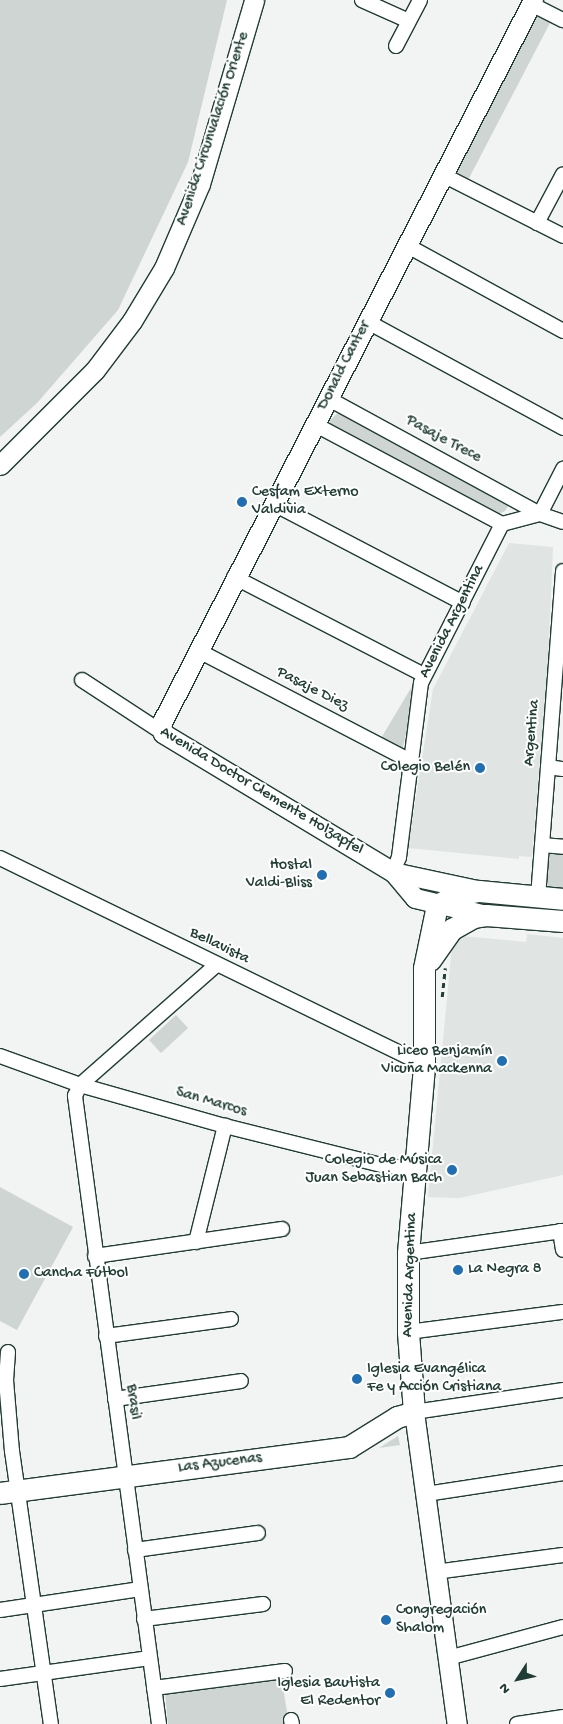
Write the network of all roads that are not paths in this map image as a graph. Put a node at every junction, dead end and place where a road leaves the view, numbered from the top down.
1 (254, 0) edge
2 (362, 0) edge
3 (420, 0) edge
4 (532, 2) edge
5 (563, 20) edge
6 (409, 21) junction
7 (396, 46) dead end
8 (563, 174) edge
9 (443, 175) junction
10 (537, 223) junction
11 (563, 236) edge
12 (406, 245) junction
13 (368, 322) junction
14 (563, 331) edge
15 (329, 399) junction
16 (316, 424) junction
17 (563, 428) edge
18 (0, 465) edge
19 (563, 469) edge
20 (274, 504) junction
21 (540, 514) junction
22 (563, 522) edge
23 (502, 524) junction
24 (563, 571) edge
25 (234, 577) junction
26 (463, 603) junction
27 (562, 611) edge
28 (197, 650) junction
29 (424, 675) junction
30 (82, 680) dead end
31 (559, 690) edge
32 (163, 733) junction
33 (410, 761) junction
34 (548, 767) junction
35 (563, 769) edge
36 (542, 845) junction
37 (563, 847) edge
38 (0, 858) edge
39 (393, 872) junction
40 (480, 891) junction
41 (538, 896) junction
42 (563, 899) edge
43 (437, 905) junction
44 (486, 915) junction
45 (563, 921) edge
46 (216, 965) junction
47 (424, 968) junction
48 (0, 1056) edge
49 (424, 1065) junction
50 (80, 1085) junction
51 (225, 1126) junction
52 (416, 1170) junction
53 (282, 1229) dead end
54 (562, 1231) edge
55 (196, 1242) junction
56 (563, 1250) edge
57 (408, 1253) junction
58 (95, 1256) junction
59 (563, 1312) edge
60 (231, 1319) dead end
61 (408, 1332) junction
62 (106, 1336) junction
63 (8, 1352) dead end
64 (241, 1381) dead end
65 (563, 1390) edge
66 (114, 1399) junction
67 (414, 1412) junction
68 (563, 1473) edge
69 (124, 1477) junction
70 (9, 1492) edge
71 (426, 1494) junction
72 (258, 1533) dead end
73 (135, 1550) junction
74 (563, 1555) edge
75 (436, 1572) junction
76 (140, 1589) junction
77 (263, 1604) dead end
78 (34, 1605) junction
79 (0, 1610) edge
80 (144, 1619) junction
81 (563, 1628) edge
82 (150, 1658) junction
83 (448, 1658) junction
84 (285, 1670) dead end
85 (43, 1673) junction
86 (0, 1679) edge
87 (154, 1688) junction
88 (563, 1717) edge
89 (50, 1724) edge
90 (159, 1724) edge
91 (457, 1724) edge
92 (517, 1724) edge

1 - 18 street, Avenida Circunvalación Oriente
2 - 6 street
3 - 6 street
4 - 5 street
4 - 9 street, Donald Canter
6 - 7 street
8 - 10 street
9 - 10 street
9 - 12 street, Donald Canter
10 - 11 street
12 - 13 street, Donald Canter
12 - 14 street
13 - 15 street, Donald Canter
13 - 17 street
15 - 16 street, Donald Canter
15 - 21 street, Pasaje Trece
16 - 20 street, Donald Canter
16 - 23 street
19 - 21 street
20 - 25 street, Donald Canter
20 - 26 street
21 - 22 street, Pasaje Trece
21 - 23 street
23 - 26 street, Avenida Argentina
24 - 27 street, Argentina
25 - 28 street, Donald Canter
25 - 29 street
26 - 29 street, Avenida Argentina
27 - 31 street, Argentina
28 - 32 street, Donald Canter
28 - 33 street, Pasaje Diez
29 - 33 street, Avenida Argentina
30 - 32 street, Avenida Doctor Clemente Holzapfel
31 - 34 street, Argentina
32 - 39 street, Avenida Doctor Clemente Holzapfel
33 - 39 street, Avenida Argentina
34 - 35 street
34 - 36 street, Argentina
36 - 37 street
36 - 41 street, Argentina
38 - 46 street, Bellavista
39 - 40 street
39 - 43 street, Avenida Doctor Clemente Holzapfel
40 - 41 main road
40 - 43 main road
41 - 42 main road
43 - 44 street, Avenida Doctor Clemente Holzapfel
43 - 47 main road
44 - 45 main road, Avenida Doctor Clemente Holzapfel
44 - 47 main road
46 - 49 street, Bellavista
46 - 50 street
47 - 49 main road, Avenida Argentina
48 - 50 street, San Marcos
49 - 52 main road, Avenida Argentina
50 - 51 street, San Marcos
50 - 58 street, Brasil
51 - 52 street, San Marcos
51 - 55 street
52 - 57 main road, Avenida Argentina
53 - 55 street
54 - 56 street
54 - 57 street
55 - 58 street
57 - 61 main road, Avenida Argentina
58 - 62 street, Brasil
59 - 61 street
60 - 62 street
61 - 67 main road, Avenida Argentina
62 - 66 street, Brasil
63 - 70 street
64 - 66 street
65 - 67 street
66 - 69 street, Brasil
67 - 69 main road, Las Azucenas
67 - 71 street, Avenida Argentina
68 - 71 street
69 - 70 main road, Las Azucenas
69 - 73 street, Brasil
70 - 78 street
71 - 75 street, Avenida Argentina
72 - 73 street
73 - 76 street, Brasil
74 - 75 street
75 - 83 street, Avenida Argentina
76 - 78 street
76 - 80 street, Brasil
77 - 80 street
78 - 79 street
78 - 85 street
80 - 82 street, Brasil
81 - 83 street
82 - 85 street
82 - 87 street, Brasil
83 - 91 street, Avenida Argentina
84 - 87 street
85 - 86 street
85 - 89 street
87 - 90 street, Brasil
88 - 92 street

